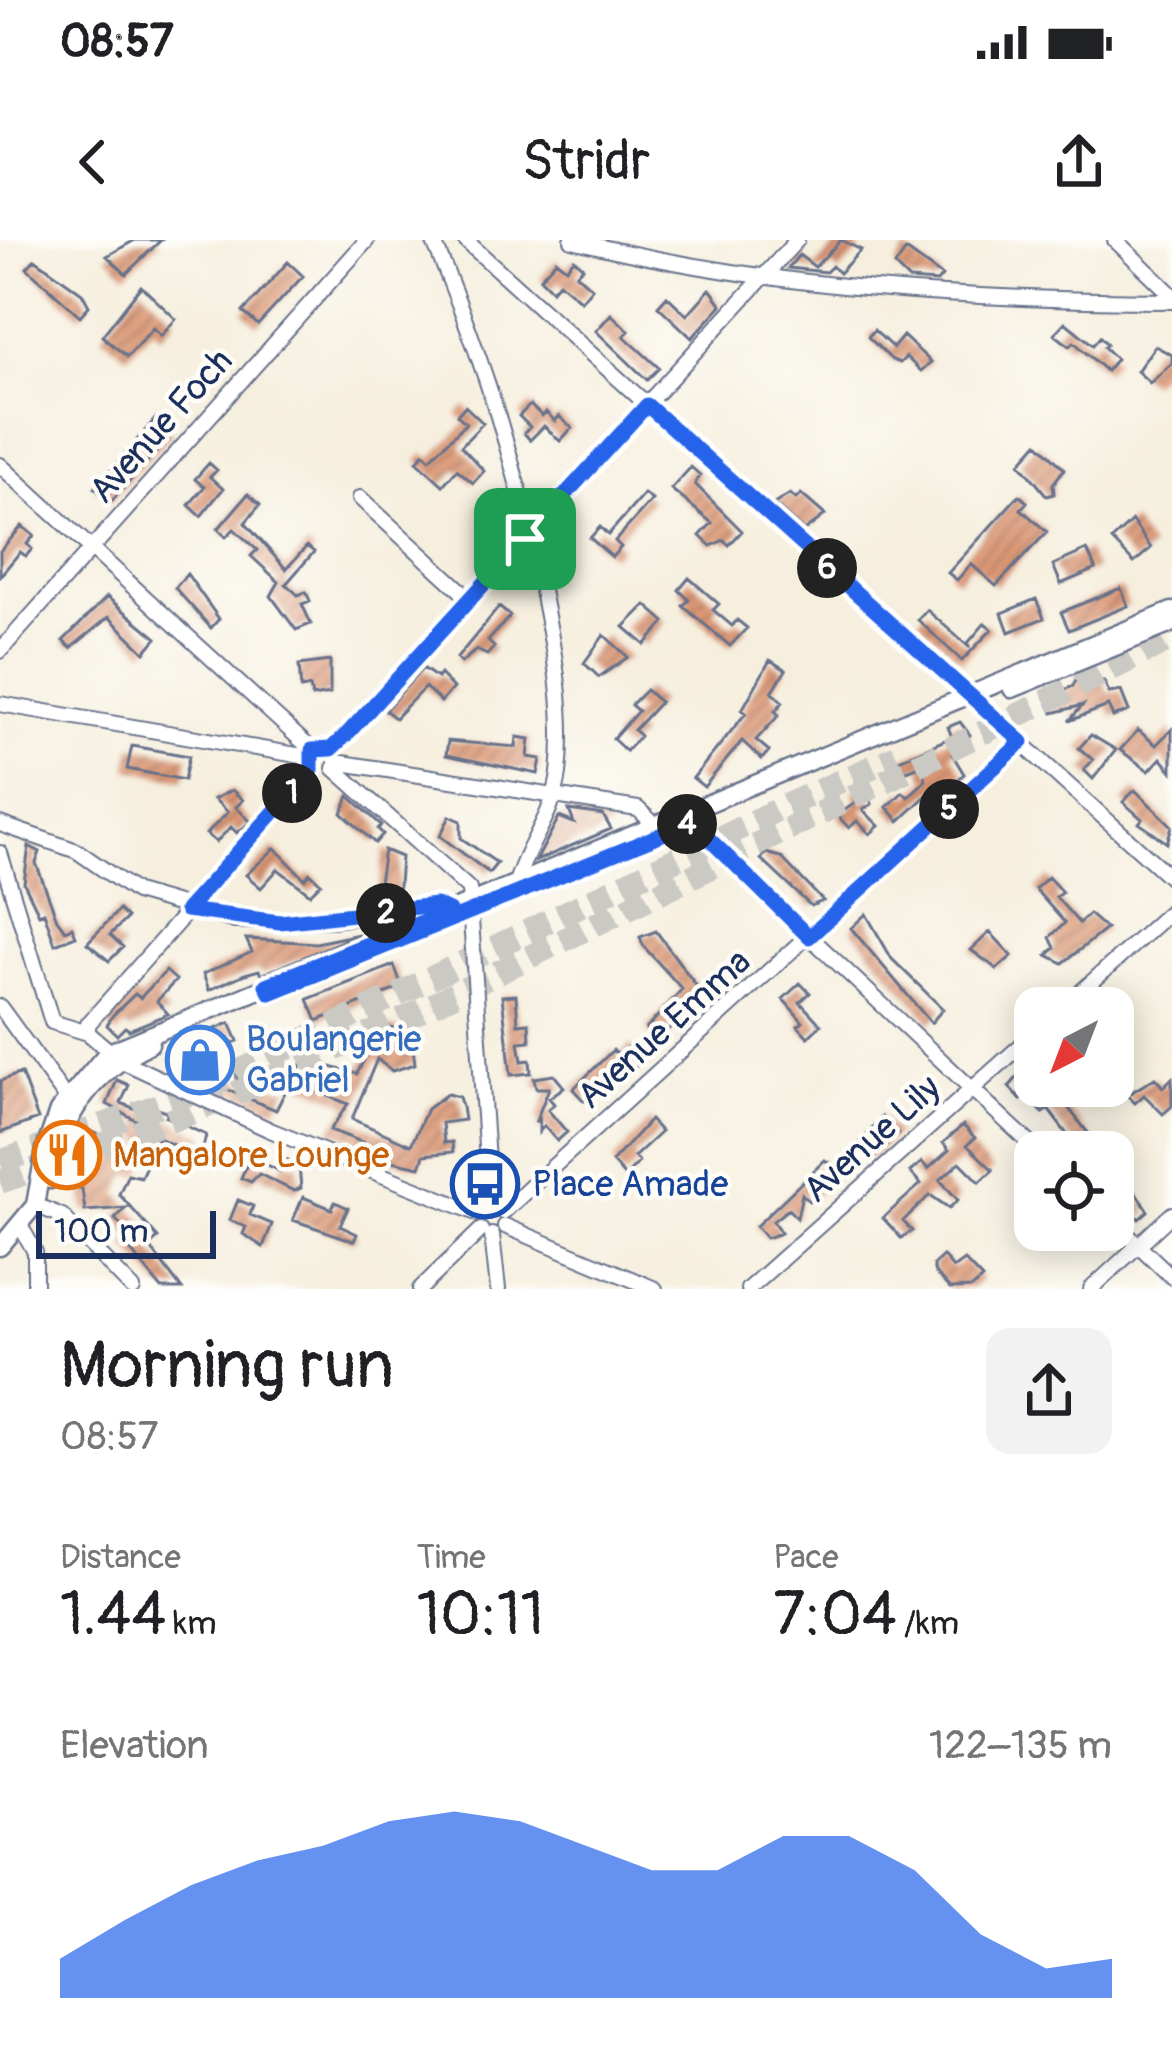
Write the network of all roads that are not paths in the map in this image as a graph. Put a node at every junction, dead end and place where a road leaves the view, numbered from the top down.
1 (368, 240) edge
2 (433, 240) edge
3 (465, 240) edge
4 (572, 240) edge
5 (797, 240) edge
6 (1115, 240) edge
7 (763, 277) junction
8 (1172, 298) edge
9 (647, 405) junction
10 (0, 465) edge
11 (360, 498) dead end
12 (530, 533) junction
13 (93, 548) junction
14 (470, 599) junction
15 (1172, 611) edge
16 (1172, 623) edge
17 (0, 651) edge
18 (976, 699) junction
19 (0, 704) edge
20 (1022, 742) junction
21 (311, 759) junction
22 (334, 760) junction
23 (555, 797) junction
24 (690, 817) junction
25 (0, 824) edge
26 (654, 824) junction
27 (0, 853) edge
28 (584, 860) junction
29 (1172, 878) edge
30 (516, 884) junction
31 (468, 908) junction
32 (186, 910) junction
33 (1172, 910) edge
34 (449, 911) junction
35 (809, 937) junction
36 (1086, 987) edge
37 (268, 989) junction
38 (0, 1007) edge
39 (88, 1033) junction
40 (1014, 1052) edge
41 (114, 1056) junction
42 (972, 1089) junction
43 (70, 1104) junction
44 (1017, 1131) edge
45 (40, 1207) junction
46 (1172, 1214) edge
47 (492, 1221) junction
48 (22, 1230) junction
49 (1134, 1241) edge
50 (1138, 1245) junction
51 (0, 1247) edge
52 (0, 1259) edge
53 (1172, 1277) edge
54 (35, 1289) edge
55 (133, 1289) edge
56 (420, 1289) edge
57 (498, 1289) edge
58 (655, 1289) edge
59 (748, 1289) edge
60 (1091, 1289) edge

1 - 13 street, Avenue Foch
2 - 12 street
3 - 9 street
4 - 7 street
5 - 7 street
6 - 8 street
7 - 8 street
7 - 9 street
9 - 12 street
9 - 18 street
10 - 13 street
11 - 14 street
12 - 14 street
12 - 23 street
13 - 17 street, Avenue Foch
13 - 21 street
14 - 22 street
15 - 18 street
16 - 18 street
18 - 20 street
18 - 24 street
19 - 21 street
20 - 29 street
20 - 35 street, Avenue Emma
21 - 22 street
21 - 22 street
21 - 32 street
22 - 23 street
22 - 31 street
23 - 26 street
23 - 30 street
24 - 26 street
24 - 28 street
24 - 35 street
25 - 32 street
26 - 28 street
27 - 39 street
28 - 30 street
28 - 31 street
30 - 31 street
31 - 34 street
31 - 37 street
31 - 47 street
32 - 34 street
32 - 39 street
33 - 36 street
34 - 37 street
35 - 42 street
35 - 47 street, Avenue Emma
37 - 41 street
38 - 43 street
39 - 41 street
40 - 42 street, Avenue Lily
41 - 43 street
41 - 47 street
42 - 44 street
42 - 59 street, Avenue Lily
43 - 45 street
45 - 48 street
45 - 55 street
46 - 50 street
47 - 56 street, Avenue Emma
47 - 57 street
47 - 58 street
48 - 51 street
48 - 52 street
48 - 54 street
49 - 50 street
50 - 53 street
50 - 60 street

